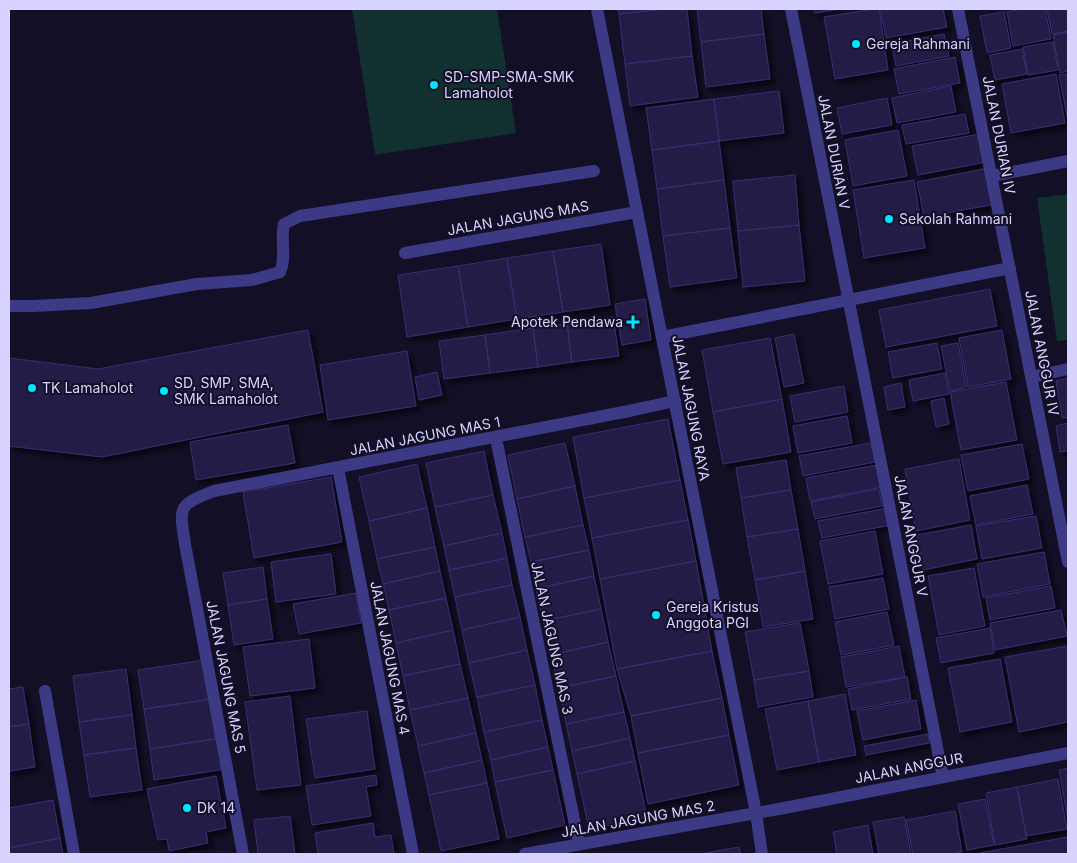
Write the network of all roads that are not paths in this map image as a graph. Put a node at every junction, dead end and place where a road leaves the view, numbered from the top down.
1 (597, 9) edge
2 (791, 9) edge
3 (958, 9) edge
4 (1068, 161) edge
5 (594, 171) dead end
6 (992, 176) junction
7 (637, 212) junction
8 (405, 253) dead end
9 (1010, 268) junction
10 (849, 300) junction
11 (9, 306) edge
12 (662, 336) junction
13 (1068, 369) edge
14 (1031, 377) junction
15 (674, 401) junction
16 (496, 438) junction
17 (338, 468) junction
18 (184, 506) joint
19 (1068, 562) edge
20 (45, 691) dead end
21 (1068, 752) edge
22 (943, 777) junction
23 (756, 814) junction
24 (579, 844) junction
25 (74, 854) edge
26 (243, 854) edge
27 (413, 854) edge
28 (525, 854) edge
29 (762, 854) edge

1 - 7 street, JALAN JAGUNG RAYA
2 - 10 street, JALAN DURIAN V
3 - 6 street, JALAN DURIAN IV
4 - 6 street
5 - 11 street
6 - 9 street, JALAN DURIAN IV
7 - 8 street, JALAN JAGUNG MAS
7 - 12 street, JALAN JAGUNG RAYA
9 - 10 street
9 - 14 street, JALAN ANGGUR IV
10 - 12 street
10 - 22 street, JALAN ANGGUR V
12 - 15 street, JALAN JAGUNG RAYA
13 - 14 street
14 - 19 street, JALAN ANGGUR IV
15 - 16 street, JALAN JAGUNG MAS 1
15 - 23 street, JALAN JAGUNG RAYA
16 - 17 street, JALAN JAGUNG MAS 1
16 - 24 street, JALAN JAGUNG MAS 3
17 - 18 street, JALAN JAGUNG MAS 1
17 - 27 street, JALAN JAGUNG MAS 4
18 - 26 street, JALAN JAGUNG MAS 5
20 - 25 street
21 - 22 street, JALAN ANGGUR
22 - 23 street, JALAN ANGGUR
23 - 24 street, JALAN JAGUNG MAS 2
23 - 29 street, JALAN JAGUNG RAYA
24 - 28 street, JALAN JAGUNG MAS 2

